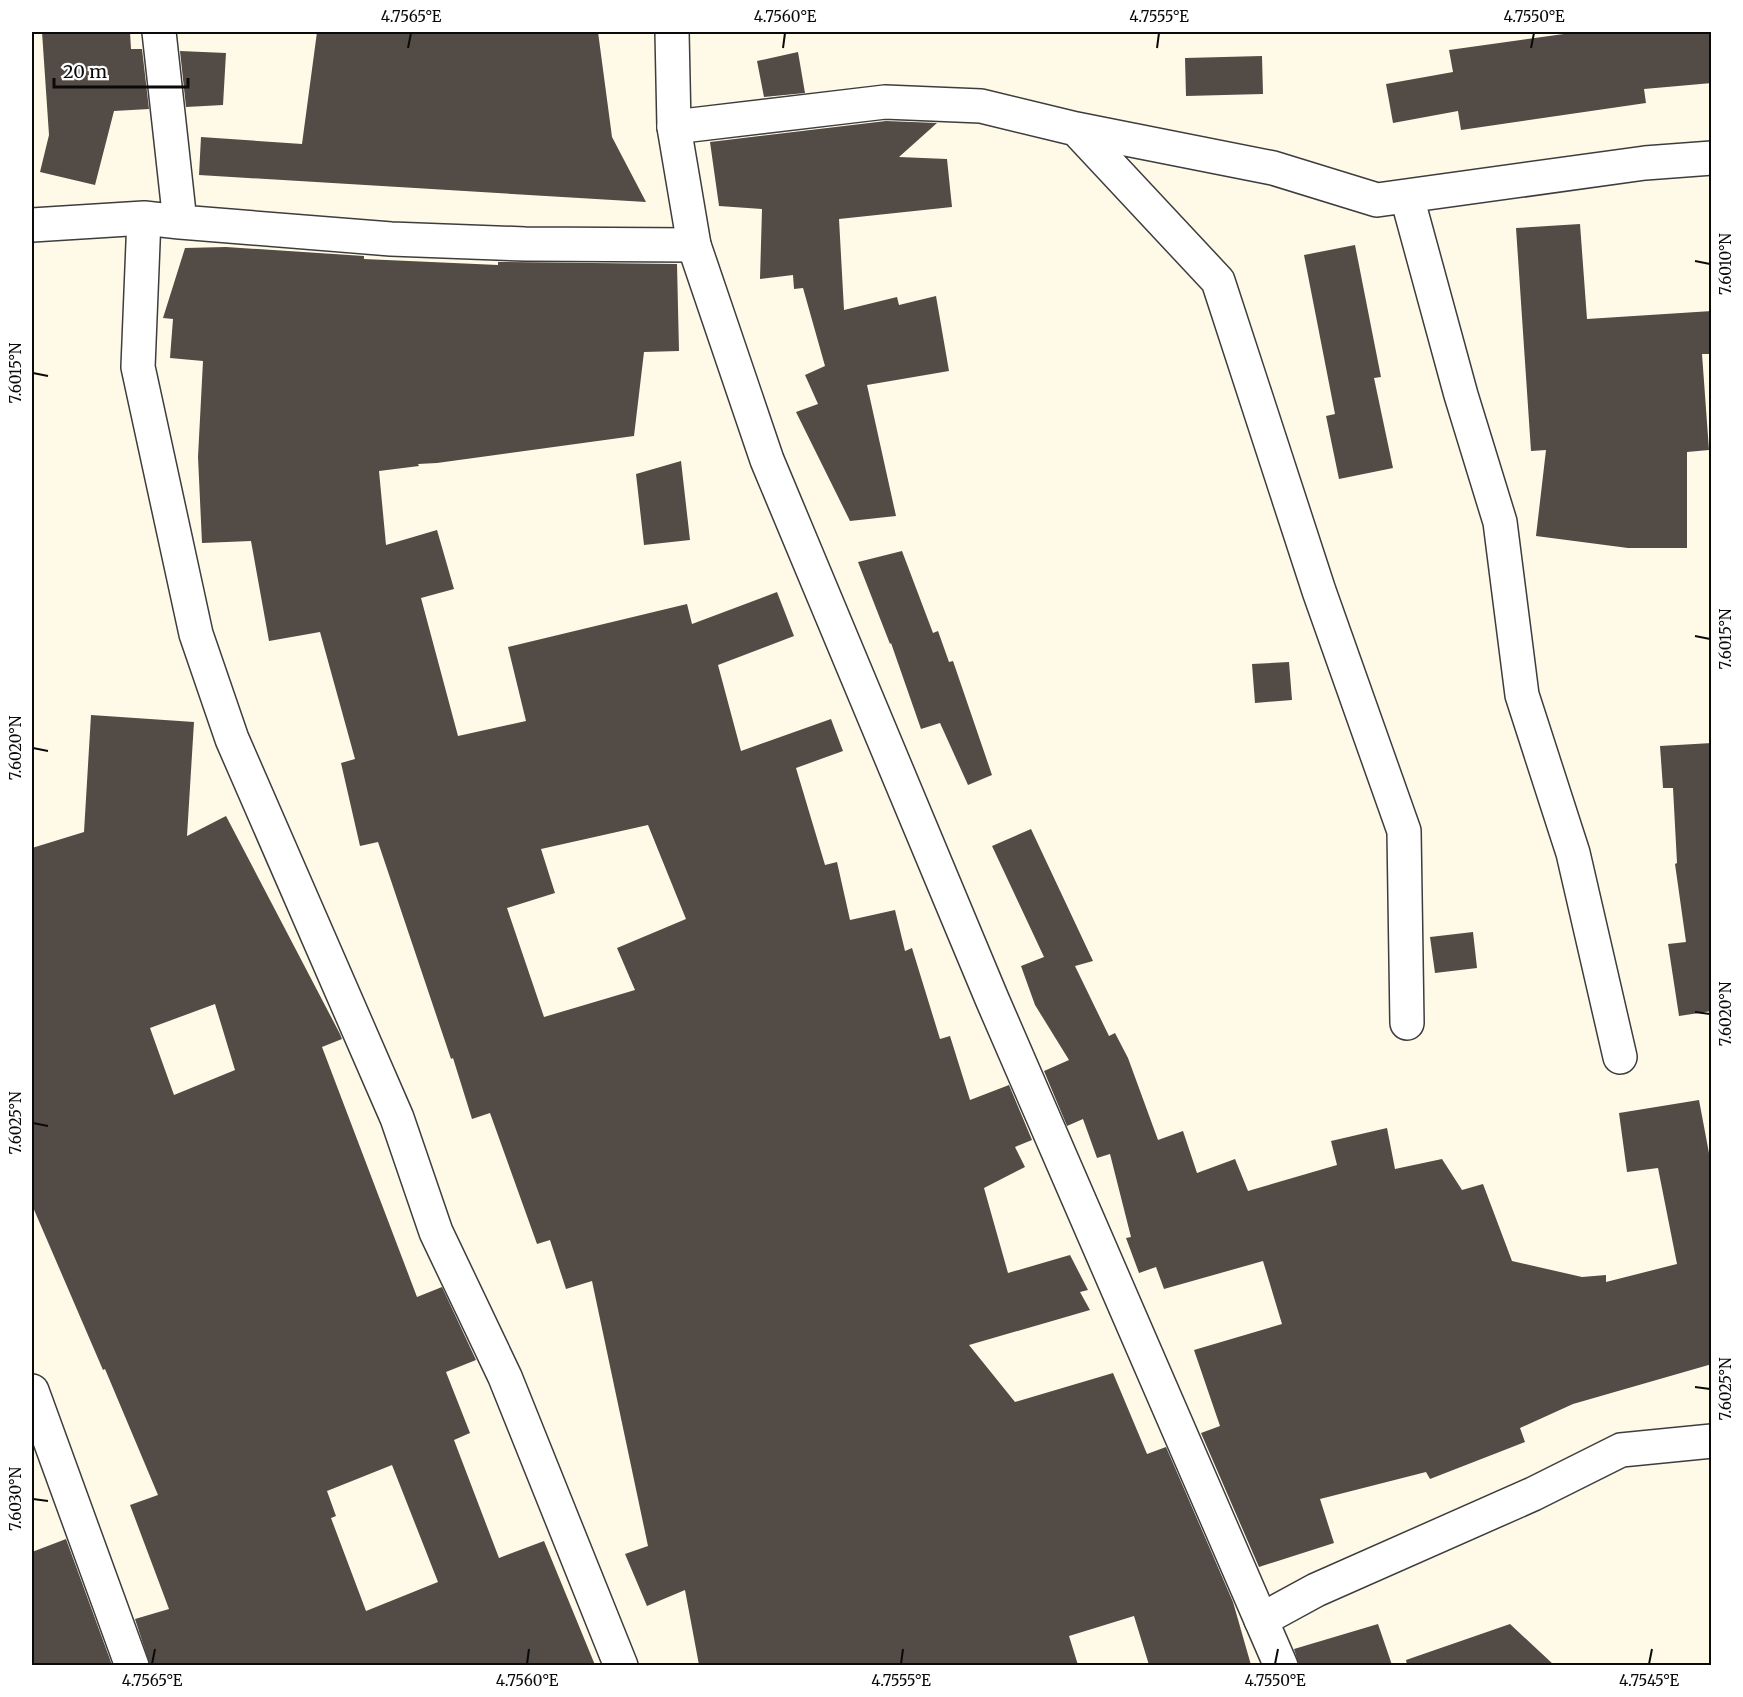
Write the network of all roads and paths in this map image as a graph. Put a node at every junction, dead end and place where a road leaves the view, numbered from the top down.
1 (159, 32) edge
2 (672, 32) edge
3 (674, 127) junction
4 (1076, 129) junction
5 (1712, 156) edge
6 (1392, 198) junction
7 (144, 218) junction
8 (180, 222) junction
9 (32, 225) edge
10 (694, 245) junction
11 (1407, 1023) dead end
12 (1620, 1057) dead end
13 (32, 1391) edge
14 (1712, 1441) edge
15 (1260, 1620) junction
16 (132, 1665) edge
17 (621, 1665) edge
18 (1281, 1665) edge

1 - 8 street
2 - 3 street
3 - 4 street
3 - 10 street
4 - 6 street
4 - 11 street
5 - 6 street
6 - 12 street
7 - 8 street
7 - 9 street
7 - 17 street
8 - 10 street
10 - 15 street
13 - 16 street
14 - 15 street
15 - 18 street

